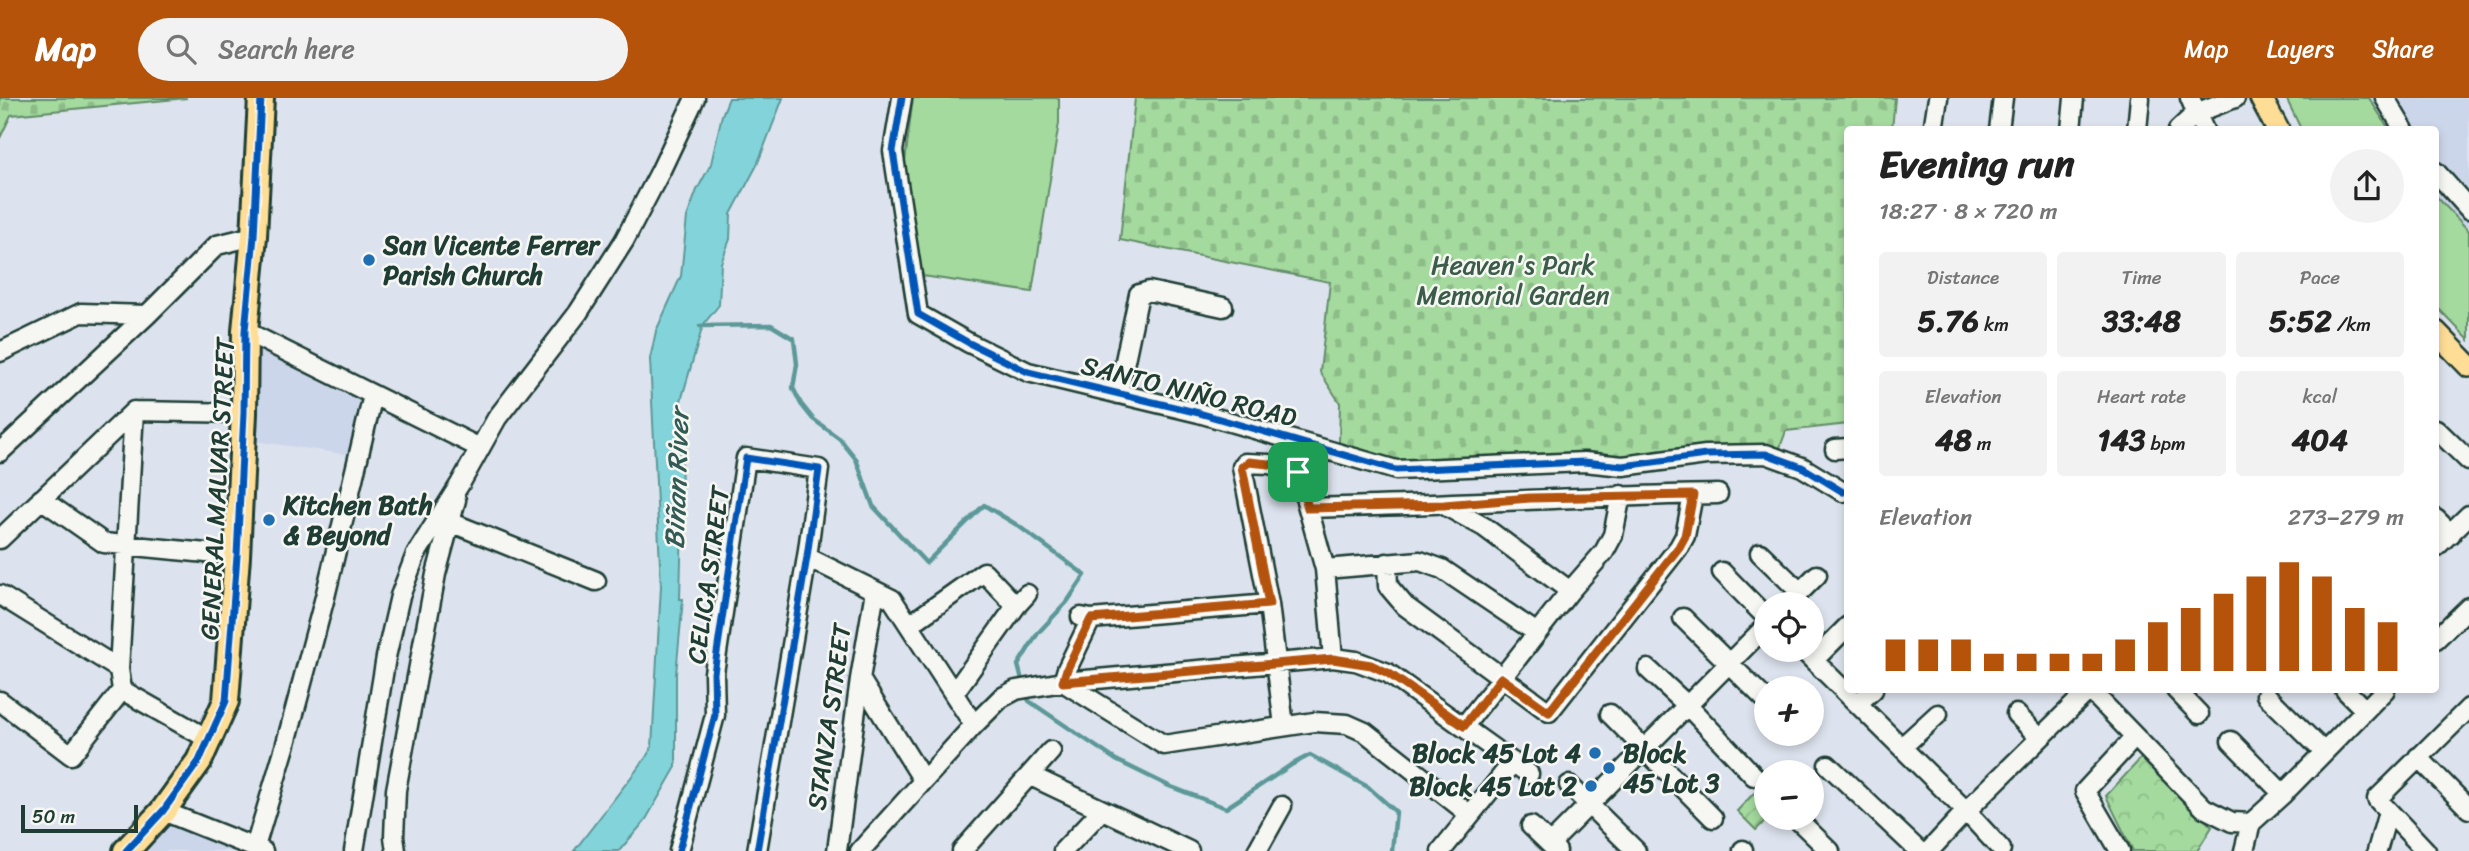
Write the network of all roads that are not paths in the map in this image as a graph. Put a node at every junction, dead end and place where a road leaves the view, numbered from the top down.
1 (261, 98) edge
2 (695, 98) edge
3 (902, 98) edge
4 (1938, 98) edge
5 (2003, 98) edge
6 (2074, 98) edge
7 (2140, 98) edge
8 (2235, 98) edge
9 (2261, 98) edge
10 (2385, 98) edge
11 (2197, 114) edge
12 (1934, 126) edge
13 (2000, 126) edge
14 (2071, 126) edge
15 (2137, 126) edge
16 (2183, 126) edge
17 (2276, 126) edge
18 (2402, 126) edge
19 (2439, 175) edge
20 (2469, 209) edge
21 (254, 236) junction
22 (1223, 307) dead end
23 (148, 315) junction
24 (245, 331) junction
25 (2439, 335) edge
26 (0, 352) edge
27 (2469, 366) edge
28 (1118, 394) junction
29 (373, 395) junction
30 (134, 411) junction
31 (244, 413) junction
32 (2439, 432) edge
33 (480, 448) junction
34 (0, 452) edge
35 (2469, 461) edge
36 (460, 484) junction
37 (1843, 492) dead end
38 (1718, 494) dead end
39 (1621, 495) junction
40 (1693, 495) junction
41 (41, 499) junction
42 (1444, 505) junction
43 (1308, 508) junction
44 (2469, 515) edge
45 (450, 522) junction
46 (2439, 522) edge
47 (2451, 534) junction
48 (0, 538) edge
49 (126, 545) junction
50 (2439, 545) edge
51 (1760, 553) dead end
52 (237, 556) junction
53 (807, 557) junction
54 (1387, 563) junction
55 (1325, 569) junction
56 (1722, 572) dead end
57 (1817, 575) dead end
58 (596, 581) dead end
59 (875, 591) junction
60 (1570, 591) junction
61 (1789, 592) edge
62 (1800, 592) edge
63 (0, 595) edge
64 (1269, 604) junction
65 (1754, 605) edge
66 (2469, 607) edge
67 (1683, 618) dead end
68 (909, 625) junction
69 (1844, 629) edge
70 (1537, 633) junction
71 (2439, 636) edge
72 (1754, 638) edge
73 (1824, 643) edge
74 (1333, 659) junction
75 (1816, 662) edge
76 (1278, 663) junction
77 (1728, 664) junction
78 (1648, 668) dead end
79 (119, 669) junction
80 (1501, 678) junction
81 (860, 679) junction
82 (1055, 684) junction
83 (1754, 689) edge
84 (1844, 689) edge
85 (122, 690) junction
86 (954, 693) junction
87 (1848, 693) edge
88 (1869, 693) edge
89 (2087, 693) edge
90 (2093, 693) edge
91 (2179, 693) edge
92 (2348, 693) edge
93 (2382, 693) edge
94 (2266, 695) dead end
95 (0, 701) edge
96 (1858, 703) junction
97 (1687, 705) junction
98 (2364, 709) junction
99 (1610, 714) dead end
100 (1938, 714) dead end
101 (2016, 714) dead end
102 (2199, 714) dead end
103 (2467, 714) edge
104 (974, 725) junction
105 (1284, 726) junction
106 (1464, 726) junction
107 (2136, 737) junction
108 (2040, 738) junction
109 (209, 740) junction
110 (2231, 741) dead end
111 (1902, 747) junction
112 (1645, 748) junction
113 (1051, 751) dead end
114 (2325, 752) junction
115 (2418, 757) junction
116 (1513, 762) junction
117 (1828, 765) dead end
118 (1530, 774) dead end
119 (1031, 776) junction
120 (1754, 776) dead end
121 (923, 780) junction
122 (1569, 785) dead end
123 (2283, 794) junction
124 (1589, 804) junction
125 (1282, 806) dead end
126 (2469, 809) edge
127 (1102, 810) junction
128 (163, 811) junction
129 (1966, 811) junction
130 (2388, 812) junction
131 (1469, 814) junction
132 (1713, 818) dead end
133 (2251, 823) junction
134 (1531, 826) dead end
135 (1808, 830) edge
136 (1161, 846) edge
137 (1553, 848) edge
138 (259, 849) edge
139 (2001, 849) edge
140 (126, 851) edge
141 (354, 851) edge
142 (396, 851) edge
143 (678, 851) edge
144 (757, 851) edge
145 (836, 851) edge
146 (860, 851) edge
147 (962, 851) edge
148 (1063, 851) edge
149 (1189, 851) edge
150 (1258, 851) edge
151 (1441, 851) edge
152 (1636, 851) edge
153 (1830, 851) edge
154 (1919, 851) edge
155 (1929, 851) edge
156 (2120, 851) edge
157 (2244, 851) edge
158 (2377, 851) edge
159 (2426, 851) edge

1 - 21 highway, GENERAL MALVAR STREET
2 - 33 street
3 - 28 street, SANTO NIÑO ROAD
4 - 12 street
5 - 13 street
6 - 14 street
7 - 15 street
8 - 11 street
9 - 17 main road
10 - 18 street
11 - 16 street
19 - 20 street
21 - 23 street
21 - 24 highway, GENERAL MALVAR STREET
22 - 28 street
23 - 26 street
23 - 34 street
24 - 29 street
24 - 31 highway, GENERAL MALVAR STREET
25 - 27 main road
28 - 37 street, SANTO NIÑO ROAD
29 - 33 street
29 - 138 street
30 - 31 street
30 - 41 street
30 - 49 street
31 - 52 highway, GENERAL MALVAR STREET
32 - 35 street
33 - 36 street
36 - 45 street
36 - 141 street
38 - 40 street
39 - 40 street
39 - 42 street
39 - 60 street
40 - 80 street
41 - 48 street
41 - 49 street
42 - 43 street
42 - 60 street
43 - 55 street
43 - 64 street
44 - 47 street
45 - 58 street
45 - 142 street
46 - 47 street
47 - 50 street
49 - 52 street
49 - 79 street
51 - 61 street
52 - 109 highway, GENERAL MALVAR STREET
53 - 59 street
53 - 143 street, CELICA STREET
53 - 144 street
54 - 55 street
54 - 70 street
54 - 80 street
55 - 74 street
56 - 65 street
57 - 62 street
59 - 68 street
59 - 81 street, STANZA STREET
60 - 70 street
63 - 79 street
64 - 76 street
64 - 82 street
66 - 71 street
67 - 77 street
68 - 86 street
68 - 86 street
69 - 73 street
70 - 80 street
72 - 77 street
74 - 76 street
74 - 106 street
75 - 84 street
76 - 82 street
76 - 105 street
77 - 83 street
77 - 97 street
78 - 97 street
79 - 85 street
80 - 106 street
81 - 121 street
81 - 145 street, STANZA STREET
82 - 104 street
82 - 105 street
85 - 95 street
85 - 109 street
86 - 104 street
87 - 96 street
88 - 96 street
89 - 108 street
90 - 107 street
91 - 102 street
92 - 98 street
93 - 98 street
94 - 114 street
96 - 111 street
97 - 112 street
97 - 120 street
98 - 114 street
99 - 112 street
100 - 111 street
101 - 108 street
103 - 115 street
104 - 121 street
105 - 131 street
106 - 116 street
107 - 133 street
107 - 156 street
108 - 129 street
109 - 128 highway, GENERAL MALVAR STREET
110 - 123 street
111 - 129 street
112 - 124 street
112 - 132 street
113 - 119 street
114 - 123 street
115 - 126 street
115 - 130 street
116 - 118 street
116 - 131 street
117 - 154 street
119 - 127 street
119 - 147 street
121 - 146 street
122 - 124 street
123 - 133 street
124 - 137 street
124 - 152 street
125 - 150 street
127 - 136 street
127 - 148 street
128 - 138 street
128 - 140 highway, GENERAL MALVAR STREET
129 - 139 street
129 - 155 street
130 - 158 street
130 - 159 street
131 - 151 street
133 - 157 street
134 - 137 street
135 - 153 street
136 - 149 street

